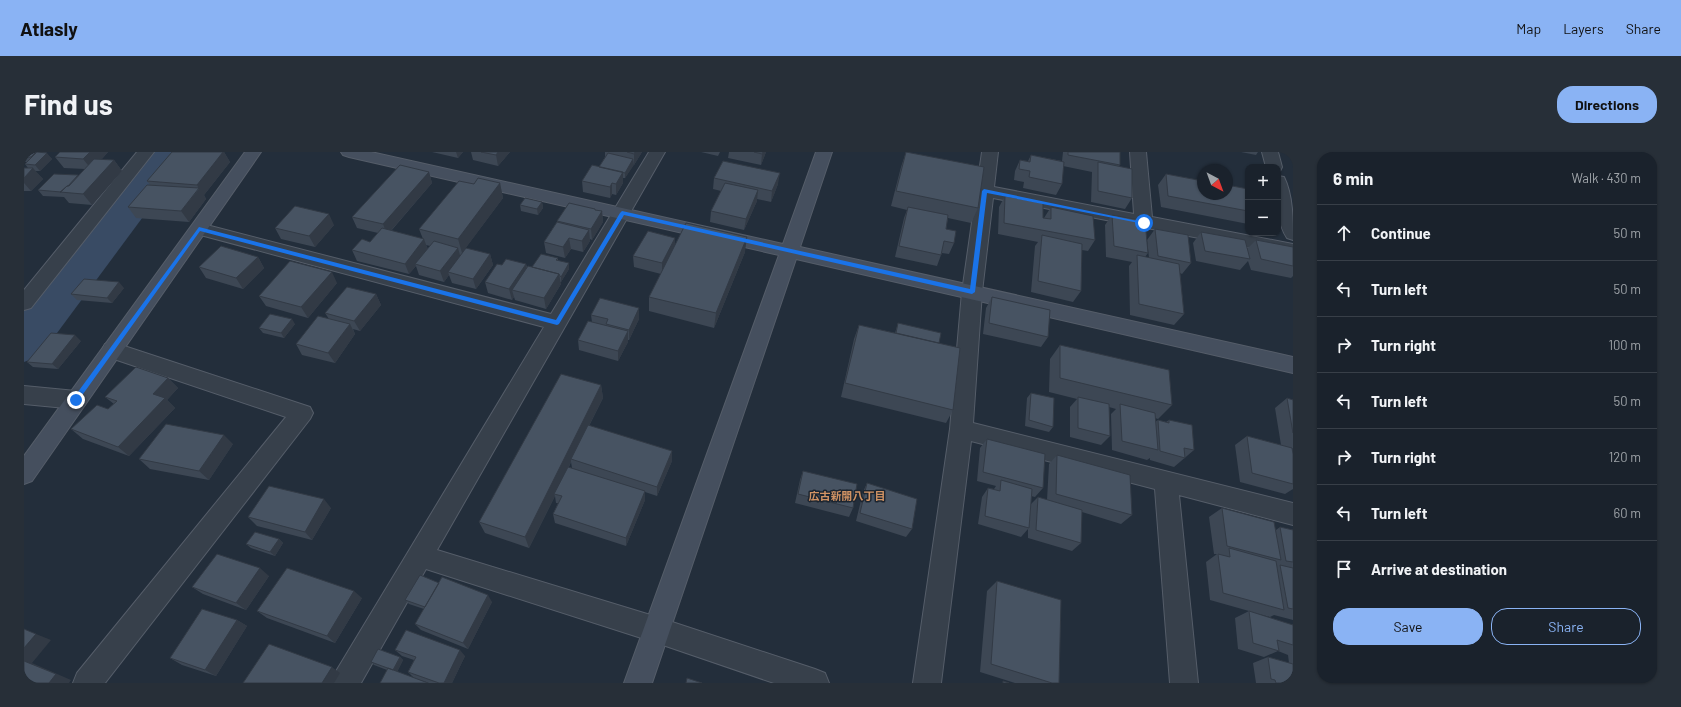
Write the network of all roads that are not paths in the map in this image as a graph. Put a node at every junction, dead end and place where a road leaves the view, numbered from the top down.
1 (146, 152) edge
2 (253, 152) edge
3 (349, 152) edge
4 (657, 152) edge
5 (824, 152) edge
6 (990, 152) edge
7 (1138, 152) edge
8 (1270, 152) edge
9 (1273, 164) edge
10 (984, 191) junction
11 (1281, 192) edge
12 (622, 213) junction
13 (1144, 223) junction
14 (199, 229) junction
15 (1293, 234) edge
16 (1293, 250) edge
17 (790, 251) junction
18 (972, 292) junction
19 (24, 303) edge
20 (557, 323) junction
21 (112, 350) junction
22 (1293, 365) edge
23 (24, 395) edge
24 (76, 400) junction
25 (960, 429) junction
26 (24, 474) edge
27 (1166, 481) junction
28 (1293, 514) edge
29 (420, 556) junction
30 (657, 630) junction
31 (87, 683) edge
32 (345, 683) edge
33 (638, 683) edge
34 (815, 683) edge
35 (927, 683) edge
36 (1184, 683) edge

1 - 19 street
2 - 14 street
3 - 12 street
4 - 12 street
5 - 17 street
6 - 10 street
7 - 13 street
8 - 9 street
10 - 13 street
10 - 18 street
11 - 15 street
12 - 17 street
12 - 20 street
13 - 16 street
14 - 20 street
14 - 21 street
17 - 18 street
17 - 30 street
18 - 22 street
18 - 25 street
20 - 29 street
21 - 24 street
21 - 31 street
23 - 24 street
24 - 26 street
25 - 27 street
25 - 35 street
27 - 28 street
27 - 36 street
29 - 30 street
29 - 32 street
30 - 33 street
30 - 34 street

